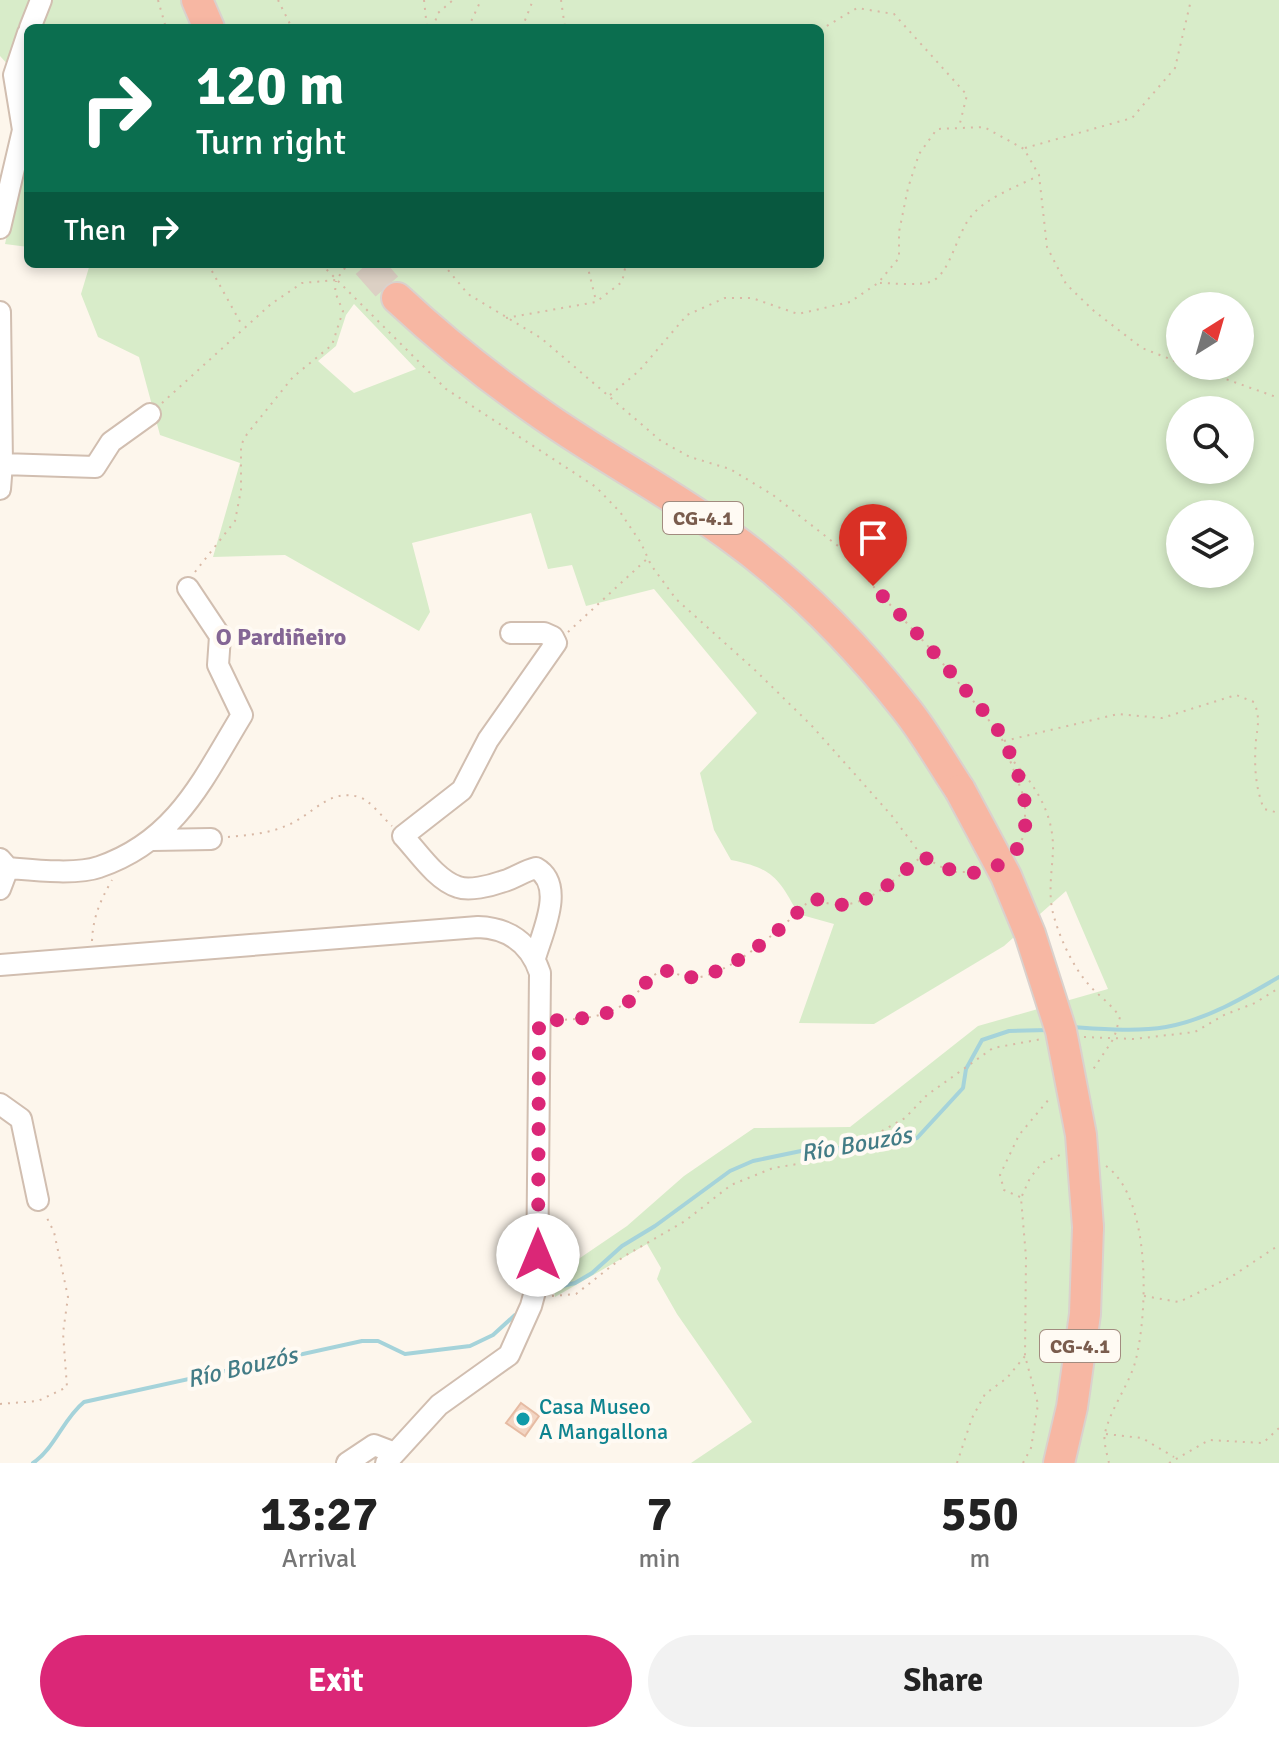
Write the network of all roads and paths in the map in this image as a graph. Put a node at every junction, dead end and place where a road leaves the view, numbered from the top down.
1 (41, 0) edge
2 (158, 0) edge
3 (197, 0) edge
4 (278, 0) edge
5 (424, 0) edge
6 (453, 0) edge
7 (481, 0) edge
8 (533, 0) edge
9 (561, 0) edge
10 (1191, 0) edge
11 (31, 24) edge
12 (165, 24) edge
13 (207, 24) edge
14 (290, 24) edge
15 (427, 24) edge
16 (434, 24) edge
17 (470, 24) edge
18 (524, 24) edge
19 (564, 24) edge
20 (824, 28) edge
21 (24, 45) edge
22 (959, 128) junction
23 (1024, 149) junction
24 (1039, 175) junction
25 (0, 228) edge
26 (210, 268) edge
27 (325, 268) edge
28 (345, 268) edge
29 (446, 268) edge
30 (588, 268) edge
31 (625, 268) edge
32 (336, 280) junction
33 (878, 283) junction
34 (397, 298) tunnel mouth
35 (596, 302) junction
36 (0, 312) edge
37 (505, 318) junction
38 (244, 328) junction
39 (1166, 357) edge
40 (1228, 380) edge
41 (609, 396) junction
42 (1279, 398) edge
43 (150, 414) joint
44 (2, 464) junction
45 (0, 489) edge
46 (648, 558) junction
47 (188, 588) joint
48 (511, 633) dead end
49 (556, 643) junction
50 (1003, 741) junction
51 (1011, 759) junction
52 (1279, 813) edge
53 (403, 836) junction
54 (211, 839) joint
55 (153, 840) junction
56 (129, 852) junction
57 (1015, 855) dead end
58 (922, 856) junction
59 (4, 864) edge
60 (983, 870) dead end
61 (0, 889) edge
62 (92, 941) dead end
63 (535, 958) junction
64 (0, 965) edge
65 (1279, 988) edge
66 (539, 1021) junction
67 (1081, 1037) dead end
68 (1049, 1038) dead end
69 (1114, 1038) junction
70 (1086, 1075) dead end
71 (1054, 1094) dead end
72 (0, 1104) edge
73 (1021, 1198) dead end
74 (38, 1200) joint
75 (1279, 1245) edge
76 (535, 1292) junction
77 (1142, 1296) dead end
78 (1025, 1356) dead end
79 (0, 1404) edge
80 (1279, 1428) edge
81 (1104, 1434) dead end
82 (390, 1458) edge
83 (1176, 1458) junction
84 (347, 1463) edge
85 (957, 1463) edge
86 (1059, 1463) edge
87 (1169, 1463) edge

1 - 11 street
2 - 12 path
3 - 13 highway
4 - 14 path
5 - 15 path
6 - 16 path
7 - 17 path
8 - 18 path
9 - 19 path
10 - 23 path
20 - 22 path
21 - 25 street
22 - 23 path
22 - 33 path
23 - 24 path
24 - 33 path
24 - 39 path
26 - 38 path
27 - 32 path
28 - 32 path
29 - 37 path
30 - 35 path
31 - 35 path
32 - 38 path
32 - 46 path
32 - 47 path
33 - 41 path
34 - 86 highway, CG-4.1, bridge
35 - 37 path
36 - 44 street
37 - 41 path
38 - 43 path
40 - 42 path
41 - 50 path
43 - 44 street
44 - 45 street
46 - 49 path
46 - 58 path
47 - 55 street
48 - 49 street
49 - 53 street
50 - 51 path
50 - 52 path
51 - 57 path
51 - 69 path
53 - 54 path
53 - 63 street
54 - 55 street
55 - 56 street
56 - 59 street
56 - 62 path
58 - 60 path
58 - 66 path
59 - 61 street
63 - 64 street
63 - 66 street
65 - 69 path
66 - 76 street
67 - 69 path
68 - 76 path
69 - 70 path
71 - 73 path
72 - 74 street
74 - 79 path
75 - 77 path
76 - 82 street
78 - 85 path
80 - 83 path
81 - 83 path
82 - 84 street
83 - 87 path

